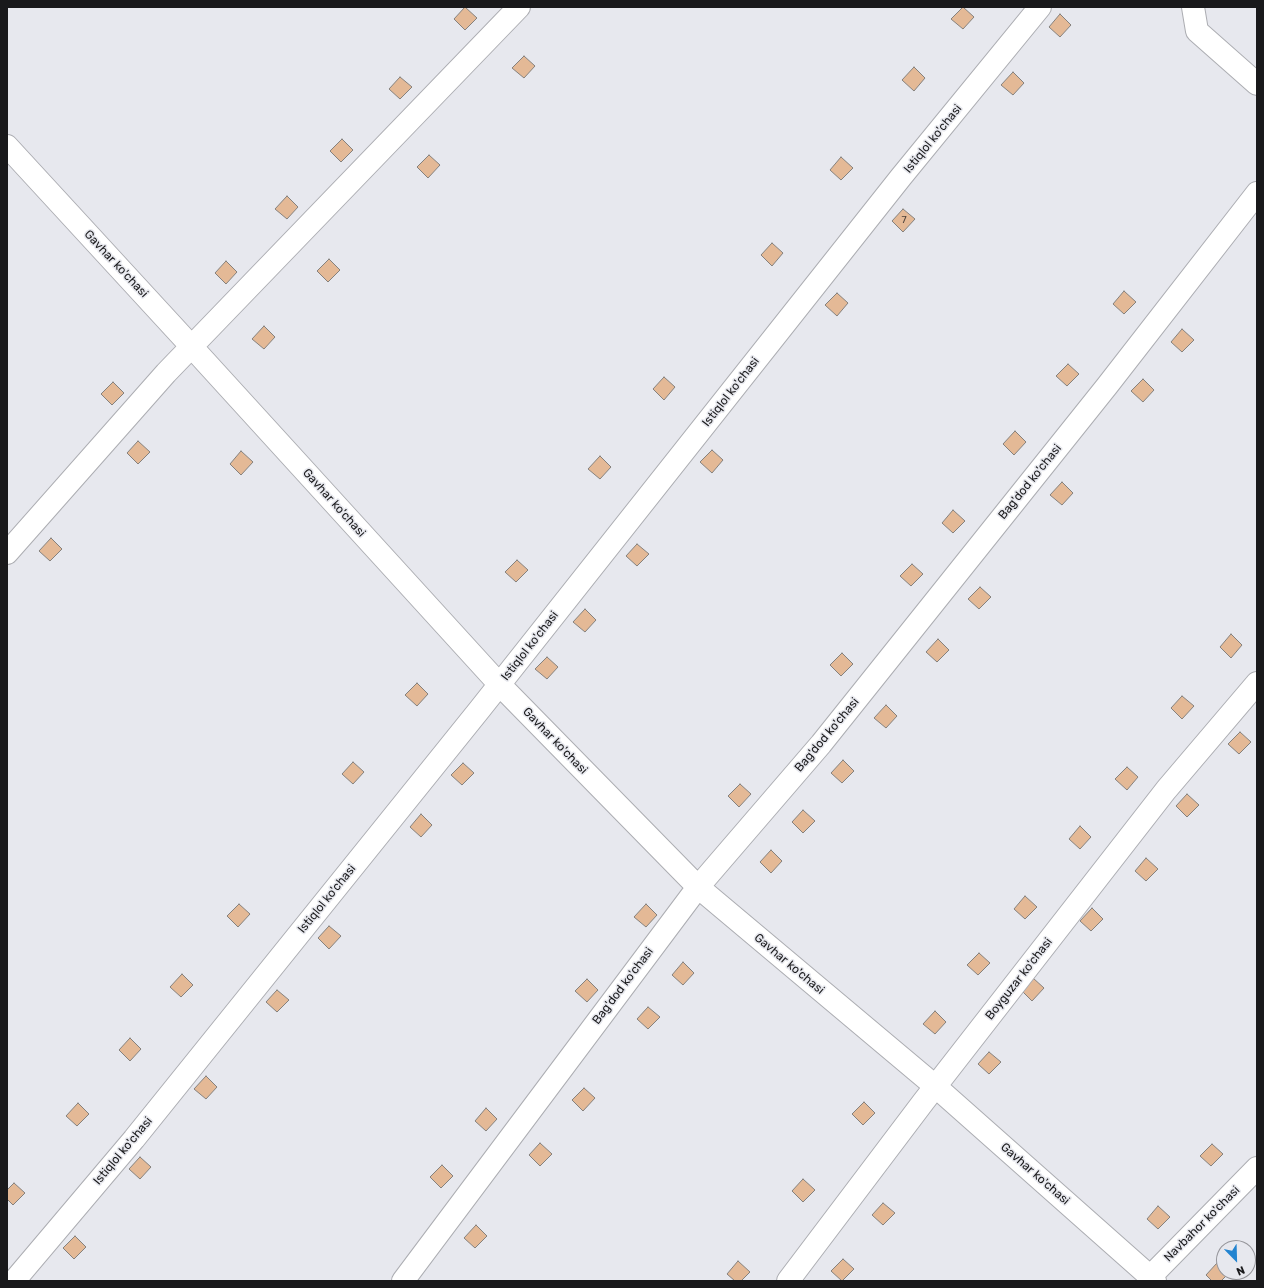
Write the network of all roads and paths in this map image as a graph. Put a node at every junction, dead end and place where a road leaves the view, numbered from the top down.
1 (519, 7) edge
2 (1040, 7) edge
3 (1194, 7) edge
4 (1257, 84) edge
5 (7, 146) edge
6 (1257, 193) edge
7 (191, 346) junction
8 (7, 553) edge
9 (1257, 682) edge
10 (500, 685) junction
11 (698, 887) junction
12 (935, 1086) junction
13 (1257, 1168) edge
14 (1153, 1279) edge
15 (14, 1281) edge
16 (403, 1281) edge
17 (788, 1281) edge

1 - 7 street
2 - 10 street, Istiqlol ko'chasi
3 - 4 street
5 - 7 street, Gavhar ko'chasi
6 - 11 street, Bag'dod ko'chasi
7 - 8 street
7 - 10 street, Gavhar ko'chasi
9 - 12 street, Boyguzar ko'chasi
10 - 11 street, Gavhar ko'chasi
10 - 15 street, Istiqlol ko'chasi
11 - 12 street, Gavhar ko'chasi
11 - 16 street, Bag'dod ko'chasi
12 - 14 street, Gavhar ko'chasi
12 - 17 street, Boyguzar ko'chasi
13 - 14 street, Navbahor ko'chasi

